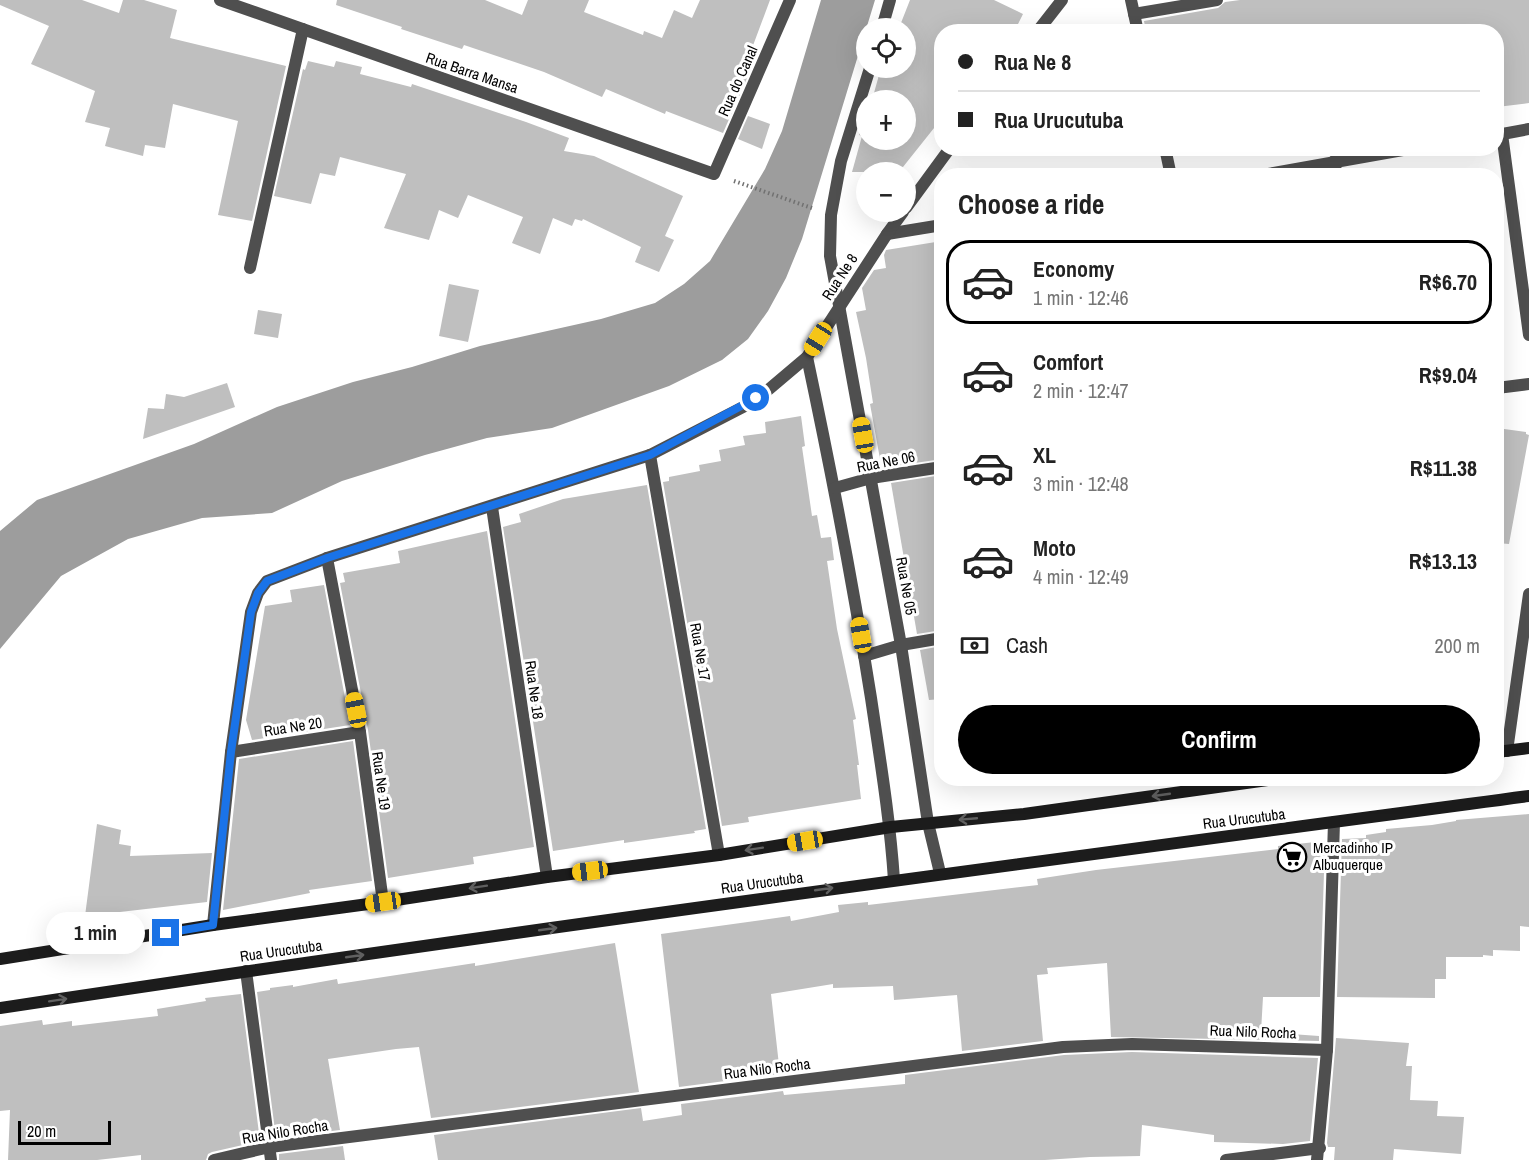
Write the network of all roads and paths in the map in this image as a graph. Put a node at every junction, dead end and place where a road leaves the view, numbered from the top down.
1 (220, 0) edge
2 (790, 0) edge
3 (890, 0) edge
4 (1062, 0) edge
5 (1131, 0) edge
6 (1217, 0) edge
7 (1134, 14) junction
8 (885, 18) edge
9 (1043, 24) edge
10 (1136, 24) edge
11 (303, 29) junction
12 (867, 78) edge
13 (1529, 129) edge
14 (1504, 134) edge
15 (1365, 156) edge
16 (1334, 161) junction
17 (1298, 168) edge
18 (1335, 168) edge
19 (1504, 168) edge
20 (934, 169) edge
21 (714, 174) joint
22 (735, 181) dead end
23 (916, 194) edge
24 (817, 210) dead end
25 (896, 222) edge
26 (934, 226) edge
27 (887, 234) junction
28 (250, 268) dead end
29 (840, 304) junction
30 (1529, 335) edge
31 (807, 357) junction
32 (1529, 384) edge
33 (1504, 387) edge
34 (650, 455) junction
35 (934, 468) edge
36 (871, 478) junction
37 (835, 488) junction
38 (492, 507) junction
39 (327, 558) junction
40 (1529, 594) edge
41 (934, 639) edge
42 (902, 645) junction
43 (864, 656) junction
44 (360, 732) junction
45 (1504, 739) edge
46 (1529, 748) edge
47 (1504, 751) edge
48 (231, 752) junction
49 (1225, 786) edge
50 (1529, 796) edge
51 (1334, 822) junction
52 (928, 823) junction
53 (891, 827) junction
54 (719, 855) junction
55 (940, 873) junction
56 (547, 877) junction
57 (894, 880) junction
58 (383, 902) junction
59 (213, 925) junction
60 (0, 959) edge
61 (246, 971) junction
62 (0, 1008) edge
63 (1327, 1050) junction
64 (270, 1154) edge
65 (1318, 1154) edge
66 (214, 1160) edge
67 (1226, 1160) edge

1 - 11 street, Rua Barra Mansa
2 - 21 street, Rua do Canal
3 - 8 street
4 - 9 street
5 - 7 street
6 - 7 street
7 - 10 street
11 - 21 street, Rua Barra Mansa
11 - 28 street
12 - 29 street, Rua Ne 05
13 - 14 street
15 - 16 street
16 - 17 street
16 - 18 street
19 - 30 street
20 - 23 street
22 - 24 path
25 - 27 street, Rua Ne 8
26 - 27 street
27 - 29 street, Rua Ne 8
29 - 31 street, Rua Ne 8
29 - 36 street, Rua Ne 05
31 - 34 street, Rua Ne 8
31 - 37 street
32 - 33 street
34 - 38 street, Rua Ne 8
34 - 54 street, Rua Ne 17
35 - 36 street, Rua Ne 06
36 - 37 street, Rua Ne 06
36 - 42 street, Rua Ne 05
37 - 43 street
38 - 39 street, Rua Ne 8
38 - 56 street, Rua Ne 18
39 - 44 street, Rua Ne 19
39 - 48 street, Rua Ne 8
40 - 45 street
41 - 42 street
42 - 43 street
42 - 52 street, Rua Ne 05
43 - 53 street
44 - 48 street, Rua Ne 20
44 - 58 street, Rua Ne 19
46 - 47 street
48 - 59 street, Rua Ne 8
49 -> 52 street
50 - 51 street, Rua Urucutuba
51 - 55 street, Rua Urucutuba
51 - 63 street
52 - 53 street
52 - 55 street, Rua Ne 05
53 -> 54 street
53 - 57 street
54 - 56 street
55 - 57 street, Rua Urucutuba
56 -> 58 street
61 -> 57 street, Rua Urucutuba
58 - 59 street
59 - 60 street
62 -> 61 street, Rua Urucutuba
61 - 64 street
63 - 64 street, Rua Nilo Rocha
63 - 65 street
64 - 66 street, Rua Nilo Rocha
65 - 67 street

